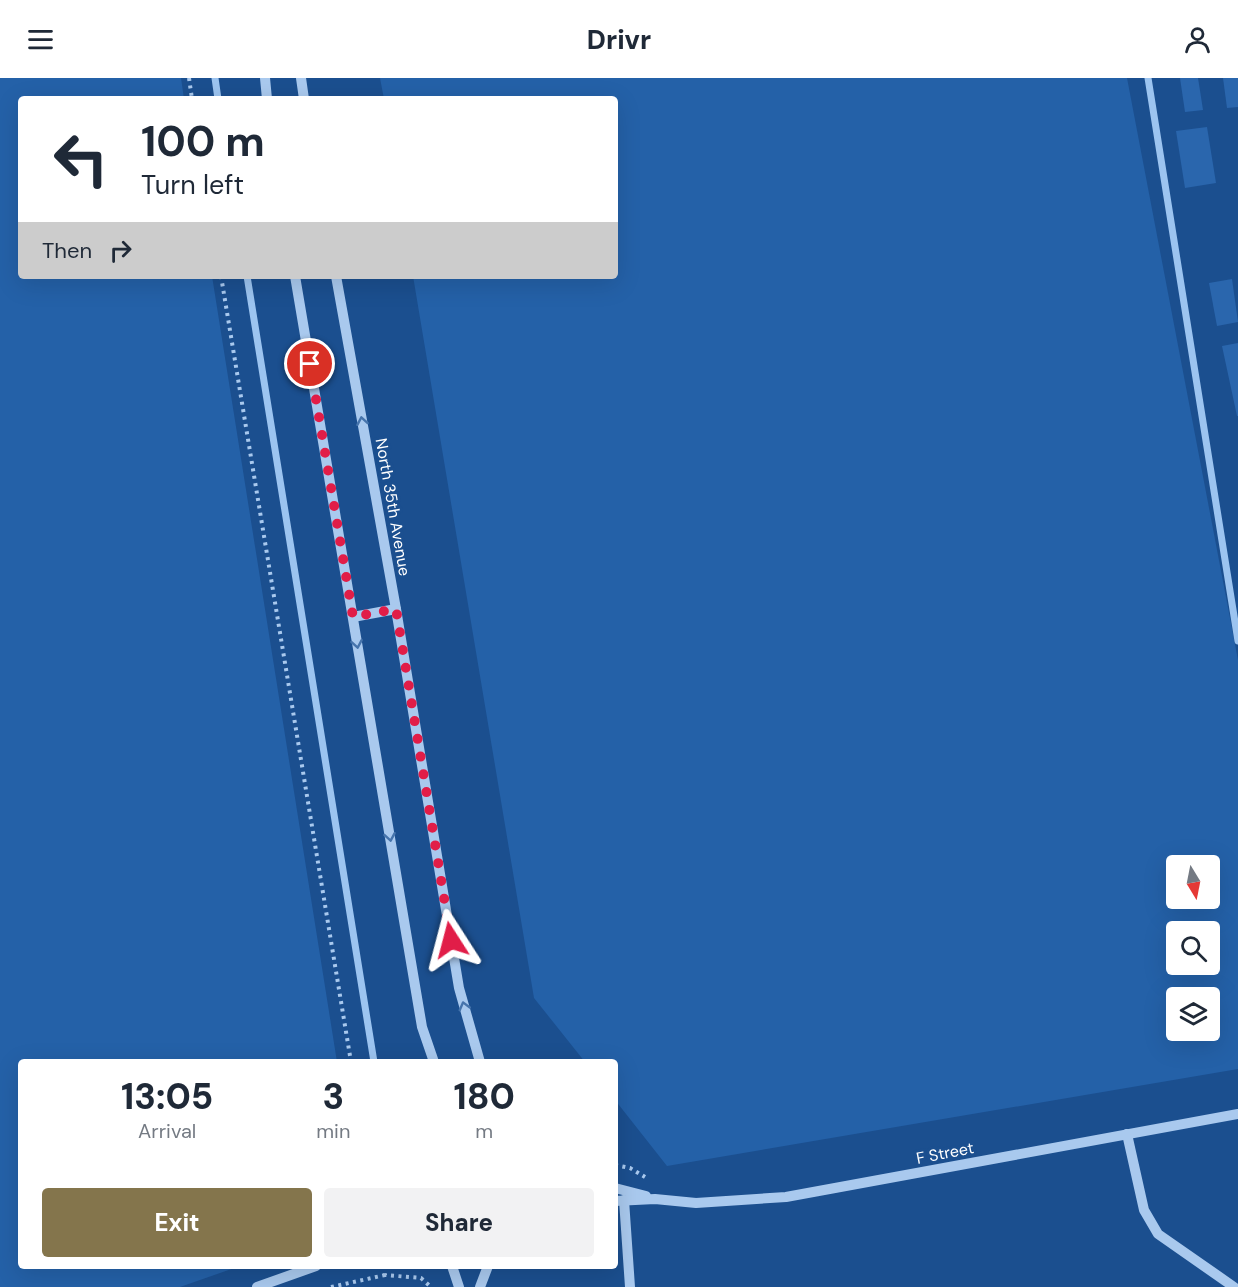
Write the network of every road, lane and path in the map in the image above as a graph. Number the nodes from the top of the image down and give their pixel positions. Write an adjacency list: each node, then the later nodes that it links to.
1 (189, 78): 4 (path)
2 (265, 78): 5 (street)
3 (301, 78): 6 (street)
4 (192, 96)
5 (267, 96)
6 (304, 96)
7 (221, 279): 12 (path)
8 (296, 279): 11 (street)
9 (337, 279): 10 (street, North 35th Avenue, one-way to 9)
10 (396, 609): 11 (street); 14 (street, North 35th Avenue, one-way to 10)
11 (353, 617): 13 (street, one-way to 13)
12 (351, 1059)
13 (433, 1059)
14 (479, 1059)
15 (1238, 1114): 16 (street, F Street)
16 (1127, 1134): 20 (street, F Street); 35 (street)
17 (618, 1166): 18 (path)
18 (650, 1180)
19 (618, 1189): 20 (street, F Street)
20 (655, 1199): 21 (street, F Street)
21 (619, 1201): 34 (street)
22 (301, 1269): 27 (street)
23 (309, 1269): 27 (street)
24 (385, 1269): 28 (path)
25 (453, 1269): 32 (street)
26 (487, 1269): 33 (street)
27 (295, 1275): 29 (street)
28 (385, 1275): 30 (path); 31 (path)
29 (257, 1287)
30 (331, 1287)
31 (430, 1287)
32 (459, 1287)
33 (480, 1287)
34 (630, 1287)
35 (1234, 1287)

